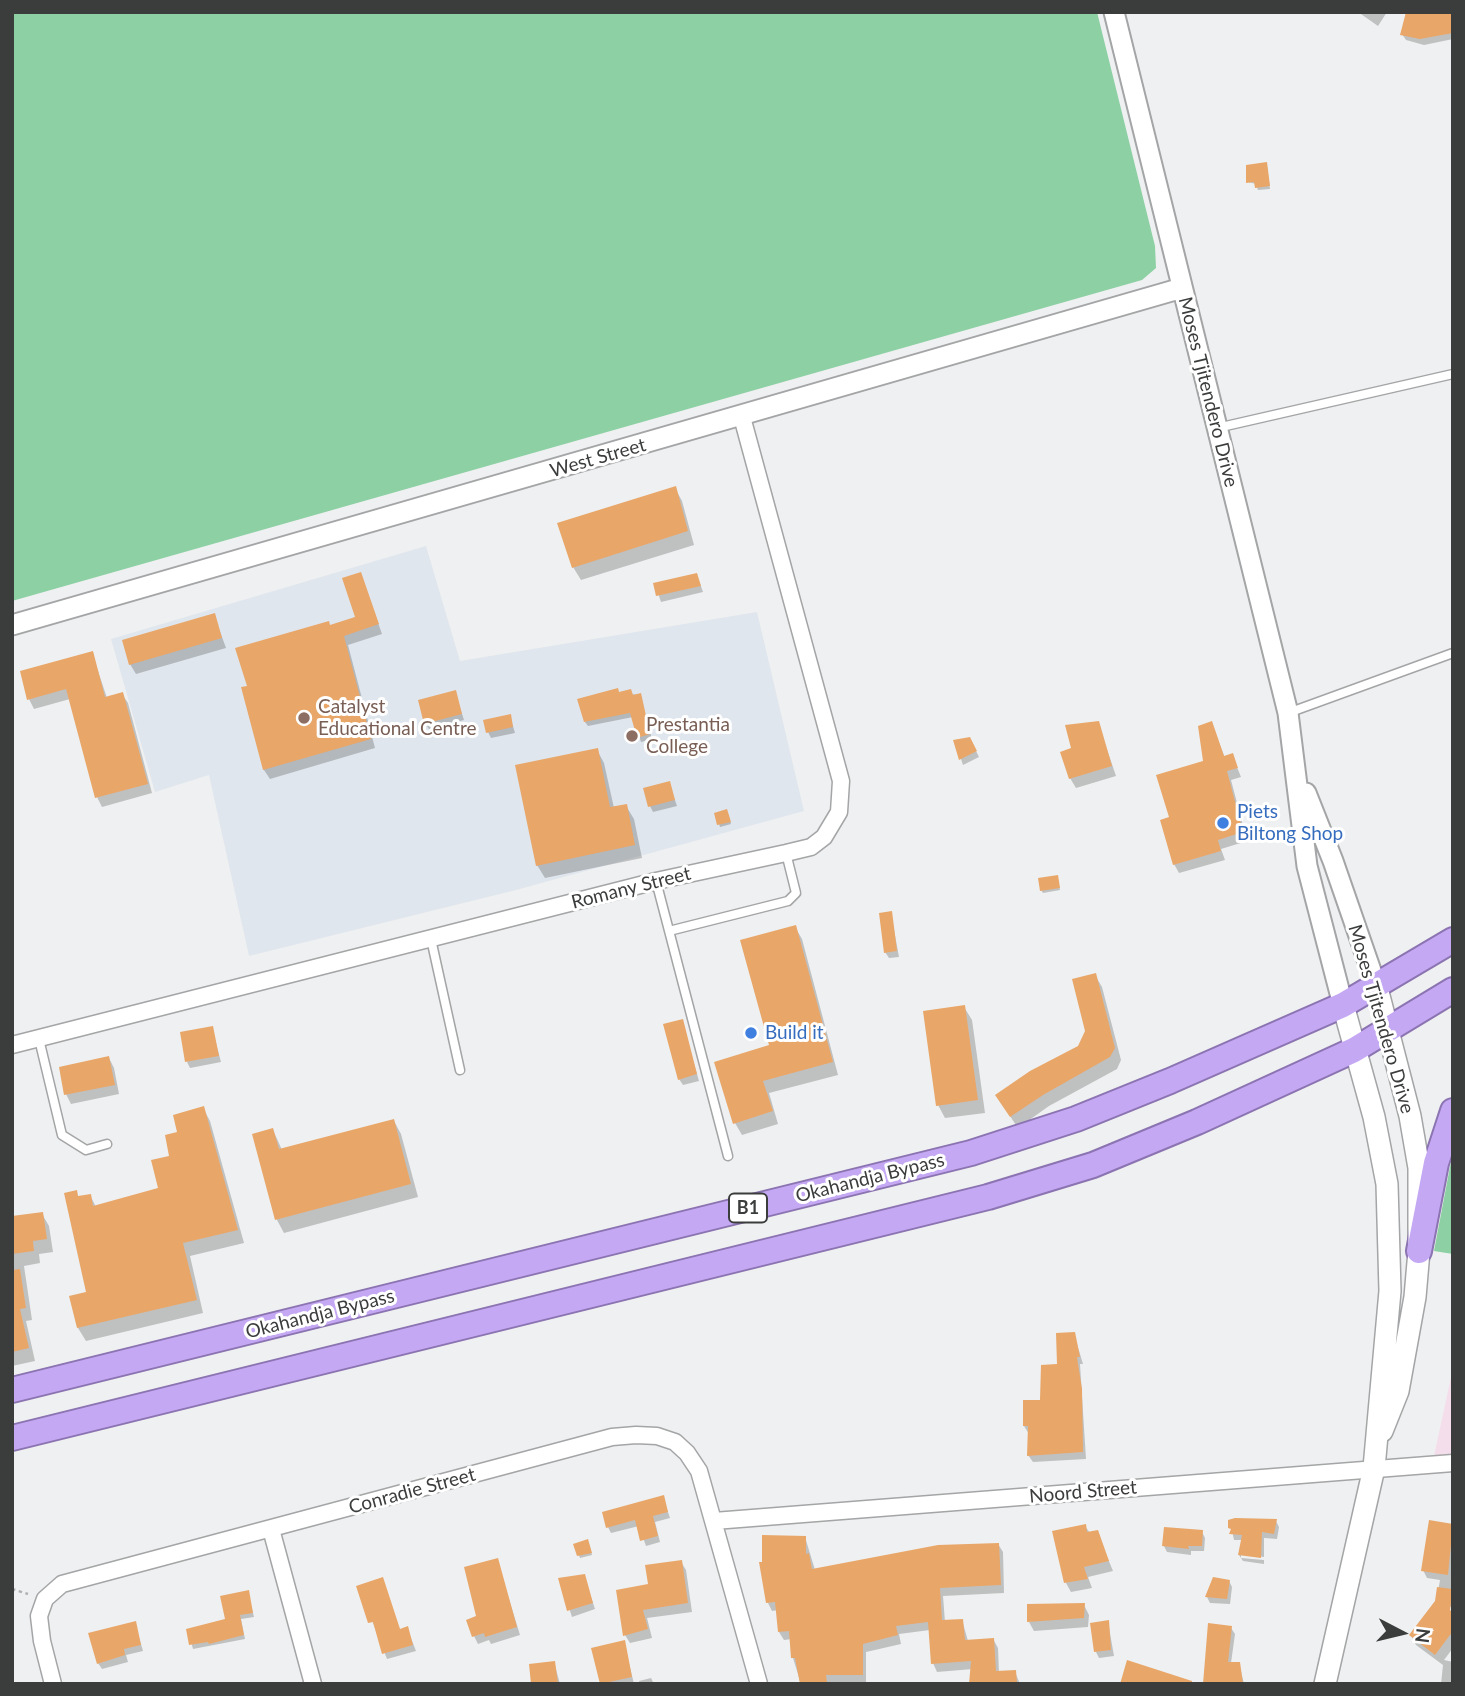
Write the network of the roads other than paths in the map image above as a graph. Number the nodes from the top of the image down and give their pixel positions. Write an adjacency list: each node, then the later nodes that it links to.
1 (1114, 12): 2 (street, Moses Tjitendero Drive)
2 (1182, 288): 4 (street, West Street); 5 (street, Moses Tjitendero Drive)
3 (1453, 374): 5 (lane)
4 (742, 417): 6 (street, West Street); 10 (street, Romany Street)
5 (1217, 428): 8 (street, Moses Tjitendero Drive)
6 (12, 625)
7 (1453, 653): 8 (lane)
8 (1288, 713): 9 (street, Moses Tjitendero Drive)
9 (1298, 772): 15 (street, Moses Tjitendero Drive); 17 (street, Moses Tjitendero Drive)
10 (786, 853): 11 (street, Romany Street); 12 (lane)
11 (656, 881): 12 (lane); 13 (street, Romany Street)
12 (670, 931): 25 (lane)
13 (431, 939): 19 (street, Romany Street); 22 (lane)
14 (1453, 940): 15 (highway, Okahandja Bypass / B1)
15 (1377, 988): 17 (highway, Okahandja Bypass / B1); 18 (main road, Moses Tjitendero Drive)
16 (1453, 990): 18 (highway)
17 (1343, 1005): 21 (main road, Moses Tjitendero Drive); 27 (highway, Okahandja Bypass / B1)
18 (1389, 1031): 21 (highway); 26 (main road, Moses Tjitendero Drive)
19 (39, 1038): 20 (street, Romany Street); 24 (lane)
20 (12, 1045)
21 (1354, 1050): 28 (main road, Moses Tjitendero Drive); 29 (highway)
22 (460, 1070)
23 (1453, 1111): 26 (highway)
24 (107, 1144)
25 (728, 1156)
26 (1419, 1251): 28 (main road, Moses Tjitendero Drive)
27 (12, 1390)
28 (1378, 1437): 31 (main road, Moses Tjitendero Drive)
29 (12, 1438)
30 (1453, 1463): 31 (street, Noord Street)
31 (1374, 1468): 32 (street, Noord Street); 37 (main road, Moses Tjitendero Drive)
32 (714, 1521): 33 (street, Conradie Street); 36 (street, Conradie Street)
33 (271, 1529): 34 (street, Conradie Street); 35 (street)
34 (53, 1684)
35 (313, 1684)
36 (759, 1684)
37 (1325, 1684)

